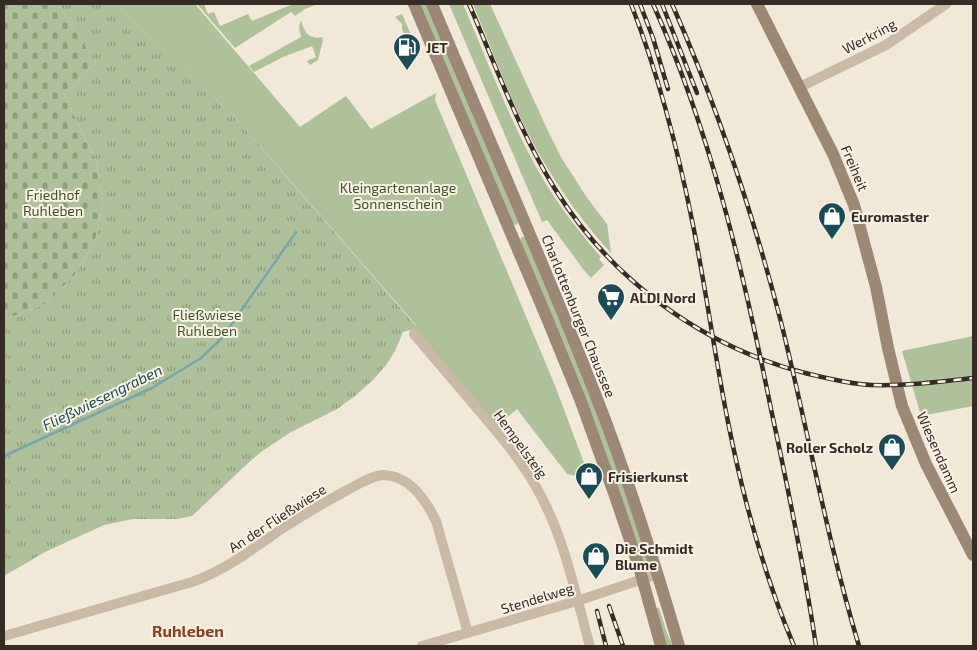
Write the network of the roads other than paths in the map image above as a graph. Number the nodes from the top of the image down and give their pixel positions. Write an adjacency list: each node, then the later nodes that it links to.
1 (414, 4): 10 (main road)
2 (432, 4): 9 (main road, Charlottenburger Chaussee)
3 (757, 4): 5 (main road, Freiheit)
4 (946, 4): 5 (street, Werkring)
5 (800, 87): 7 (main road, Freiheit)
6 (414, 334): 11 (street, Hempelsteig)
7 (890, 356): 8 (main road, Wiesendamm)
8 (973, 555)
9 (658, 574): 10 (street, Stendelweg); 17 (main road, Charlottenburger Chaussee)
10 (642, 580): 11 (street, Stendelweg); 16 (main road)
11 (577, 600): 12 (street, Stendelweg); 15 (street, Hempelsteig)
12 (468, 633): 13 (street, An der Fließwiese); 14 (street, Stendelweg)
13 (4, 636)
14 (422, 646)
15 (590, 646)
16 (660, 646)
17 (679, 646)

